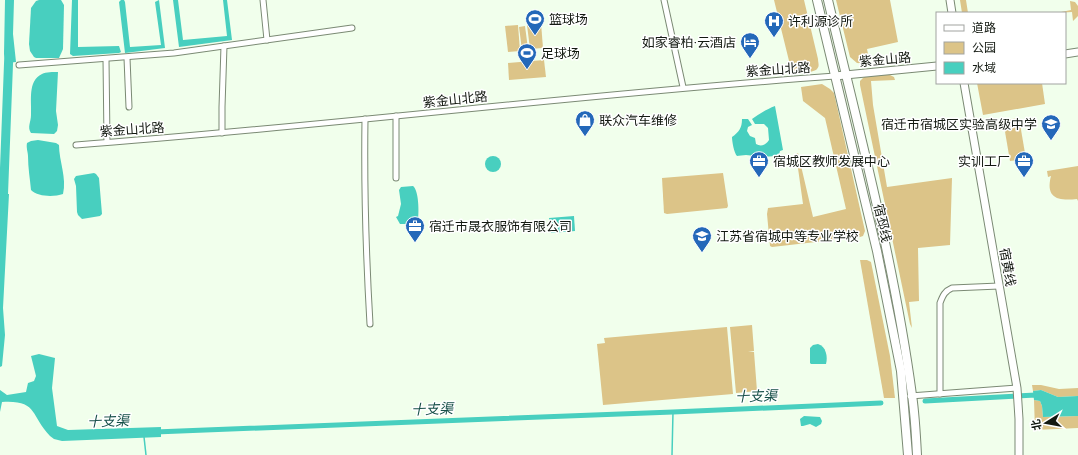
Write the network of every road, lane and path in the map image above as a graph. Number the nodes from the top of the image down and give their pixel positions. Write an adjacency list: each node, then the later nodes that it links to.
1 (263, 0): 8 (street)
2 (664, 0): 19 (street)
3 (817, 0): 17 (main road, 宿邳线)
4 (828, 0): 16 (main road, 宿邳线)
5 (950, 0): 6 (main road)
6 (952, 12)
7 (352, 28): 8 (street)
8 (267, 40): 9 (street)
9 (224, 46): 12 (street); 23 (street)
10 (1078, 52): 11 (main road)
11 (1066, 54)
12 (128, 58): 13 (street); 20 (street)
13 (106, 59): 14 (street); 24 (street)
14 (19, 65)
15 (936, 66): 16 (main road, 紫金山路)
16 (846, 75): 17 (main road, 紫金山路); 32 (main road, 宿邳线)
17 (835, 76): 19 (street, 紫金山北路); 31 (main road, 宿邳线)
18 (964, 84): 27 (main road, 宿黄线)
19 (683, 87): 21 (street, 紫金山北路)
20 (129, 107)
21 (396, 116): 22 (street, 紫金山北路); 26 (street)
22 (365, 119): 23 (street, 紫金山北路); 28 (street)
23 (222, 133): 24 (street, 紫金山北路)
24 (107, 142): 25 (street, 紫金山北路)
25 (76, 145)
26 (396, 178)
27 (999, 286): 29 (main road, 宿黄线); 30 (street)
28 (370, 324)
29 (1017, 390): 30 (street); 35 (main road, 宿黄线)
30 (940, 394): 32 (street)
31 (903, 396): 32 (street); 33 (main road, 宿邳线)
32 (912, 396): 34 (main road, 宿邳线)
33 (908, 455)
34 (918, 455)
35 (1019, 455)

